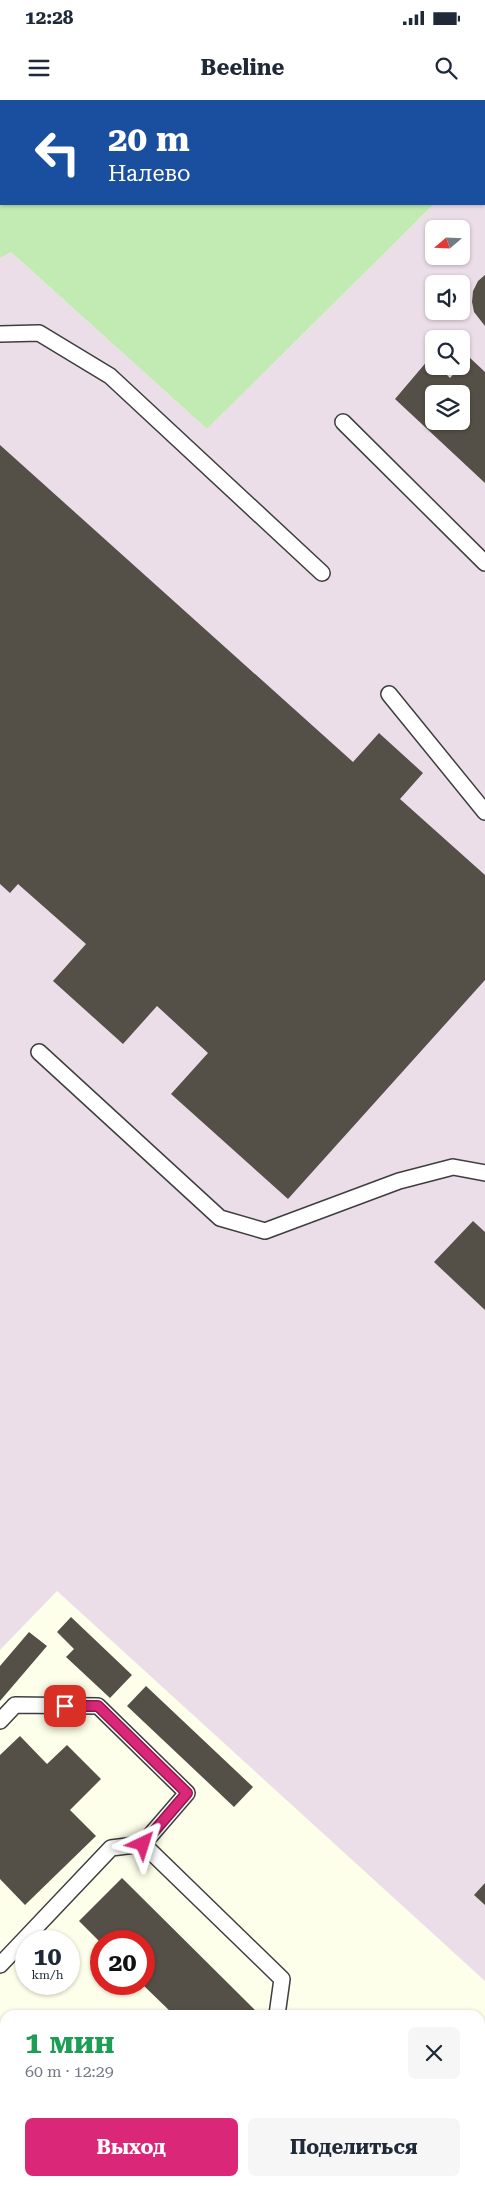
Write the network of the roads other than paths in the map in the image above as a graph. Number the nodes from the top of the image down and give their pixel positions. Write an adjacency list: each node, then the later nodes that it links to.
1 (0, 334): 4 (lane)
2 (343, 422): 3 (lane)
3 (485, 563)
4 (322, 573)
5 (388, 694): 6 (lane)
6 (485, 812)
7 (39, 1052): 8 (lane)
8 (485, 1173)
9 (0, 1721): 10 (lane)
10 (143, 1844): 11 (lane); 12 (lane)
11 (0, 1966)
12 (278, 2010)

